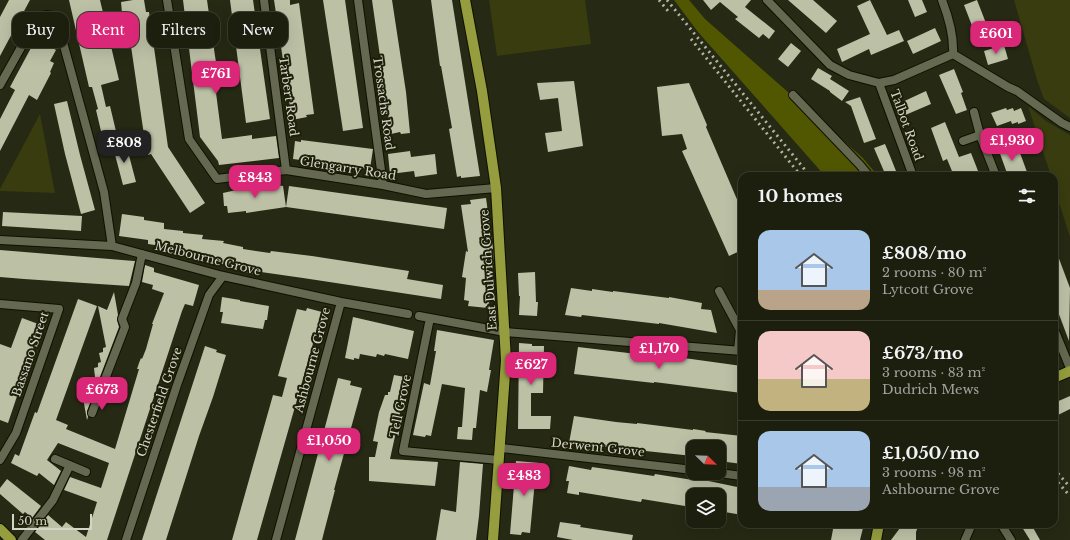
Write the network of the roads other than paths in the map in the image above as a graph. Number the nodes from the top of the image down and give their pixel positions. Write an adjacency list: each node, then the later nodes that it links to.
1 (167, 0): 15 (street, Glengarry Road)
2 (264, 0): 15 (street, Tarbert Road)
3 (358, 0): 19 (street, Trossachs Road)
4 (465, 0): 20 (main road, East Dulwich Grove)
5 (767, 0): 8 (street)
6 (942, 0): 7 (street)
7 (953, 54): 8 (street); 12 (street)
8 (879, 83): 17 (street, Talbot Road)
9 (0, 85): 22 (street)
10 (792, 95): 16 (street)
11 (974, 112): 13 (street)
12 (1070, 127)
13 (980, 135): 14 (street); 18 (street)
14 (963, 141)
15 (286, 170): 19 (street, Glengarry Road)
16 (865, 172)
17 (912, 172)
18 (994, 172)
19 (384, 185): 20 (street, Glengarry Road)
20 (496, 188): 32 (main road, East Dulwich Grove)
21 (0, 240): 22 (street, Melbourne Grove)
22 (112, 246): 23 (street, Melbourne Grove)
23 (142, 254): 24 (street, Melbourne Grove); 38 (street)
24 (223, 276): 26 (street, Melbourne Grove); 54 (street, Chesterfield Grove)
25 (719, 292): 31 (street)
26 (341, 302): 28 (street, Melbourne Grove); 55 (street, Ashbourne Grove)
27 (0, 304): 41 (street, Bassano Street)
28 (408, 314)
29 (419, 316): 30 (street)
30 (430, 318): 32 (street); 42 (street, Tell Grove)
31 (738, 326)
32 (505, 332): 34 (street); 39 (main road, East Dulwich Grove)
33 (1058, 339): 35 (street)
34 (738, 351)
35 (1070, 368)
36 (1070, 371): 37 (main road)
37 (1058, 376)
38 (92, 413)
39 (500, 448): 42 (main road, East Dulwich Grove); 44 (street, Derwent Grove)
40 (55, 459): 43 (street)
41 (0, 460)
42 (499, 460): 56 (main road, East Dulwich Grove)
43 (70, 465): 45 (street); 53 (street)
44 (686, 469)
45 (86, 472)
46 (726, 474): 47 (street)
47 (738, 475)
48 (878, 528): 57 (main road)
49 (970, 528): 58 (street)
50 (1004, 528): 59 (street)
51 (0, 529): 52 (main road)
52 (11, 540)
53 (22, 540)
54 (126, 540)
55 (276, 540)
56 (494, 540)
57 (876, 540)
58 (965, 540)
59 (1011, 540)

